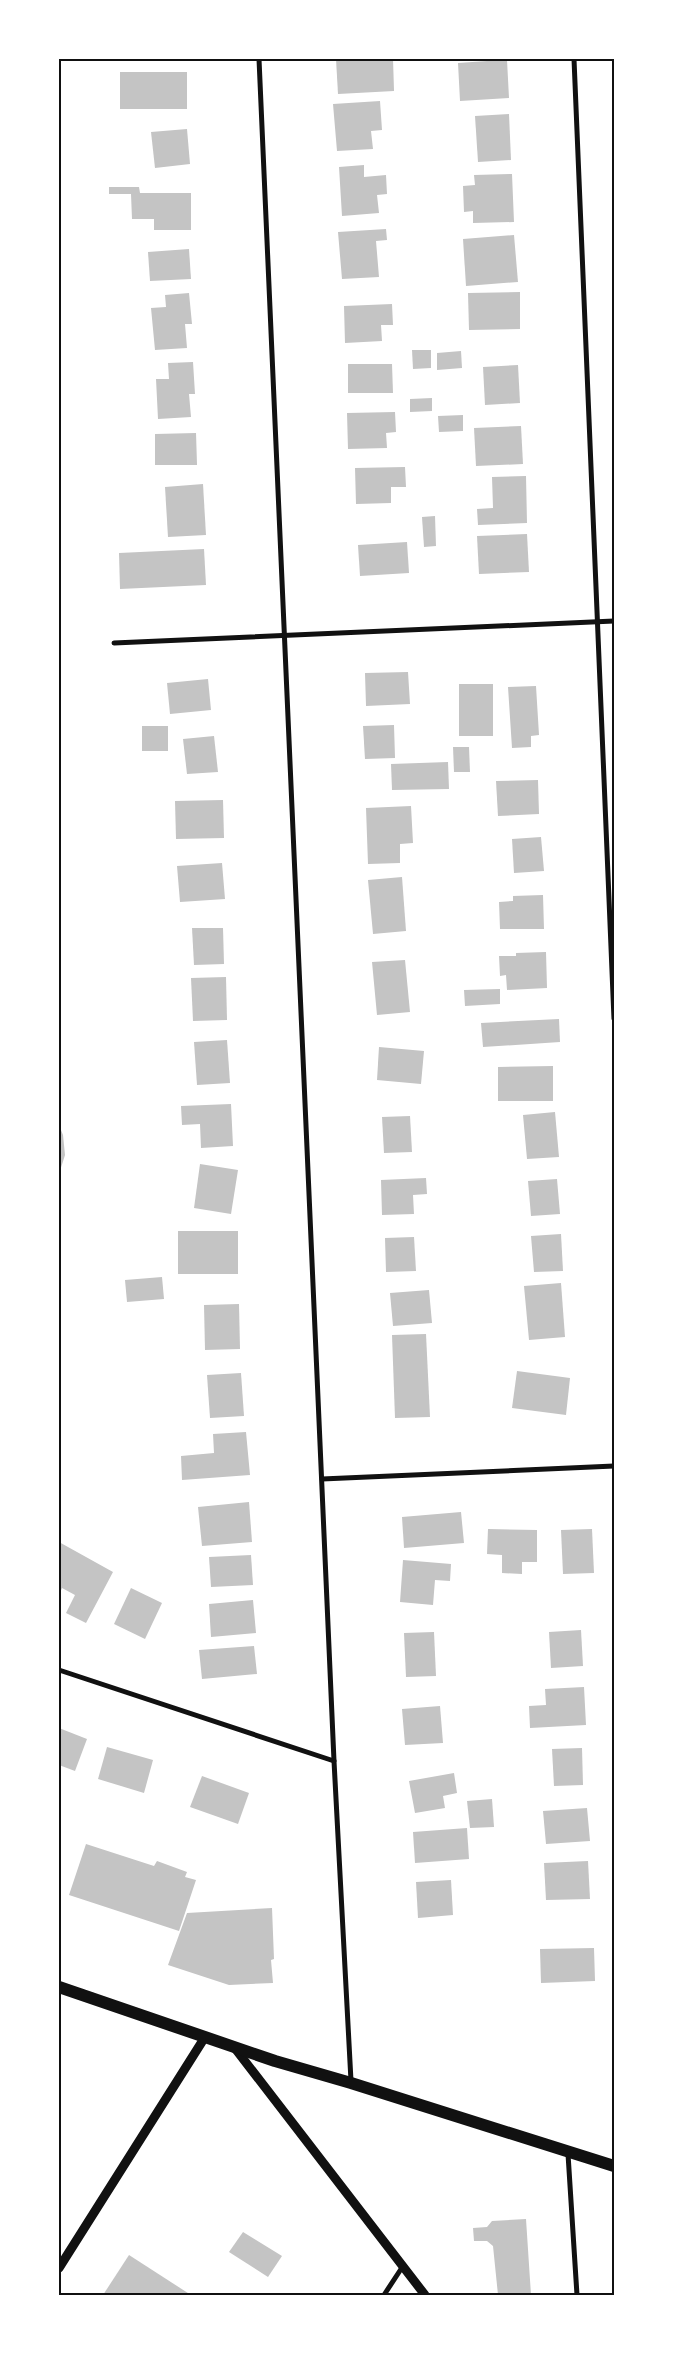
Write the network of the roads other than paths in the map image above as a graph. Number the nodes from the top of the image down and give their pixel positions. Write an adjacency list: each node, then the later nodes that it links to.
1 (259, 59): 5 (street)
2 (574, 59): 4 (street)
3 (614, 621): 4 (street)
4 (597, 622): 5 (street); 7 (street)
5 (285, 636): 6 (street); 9 (street)
6 (114, 643)
7 (614, 1019)
8 (614, 1466): 9 (street)
9 (322, 1479): 11 (street)
10 (59, 1670): 11 (street)
11 (334, 1761): 15 (street)
12 (59, 1987): 13 (main road)
13 (205, 2037): 14 (main road); 19 (street)
14 (234, 2047): 15 (main road); 18 (street)
15 (351, 2083): 16 (main road)
16 (568, 2151): 17 (main road); 22 (street)
17 (614, 2166)
18 (403, 2266): 20 (street); 21 (street)
19 (59, 2268)
20 (384, 2295)
21 (425, 2295)
22 (577, 2295)

